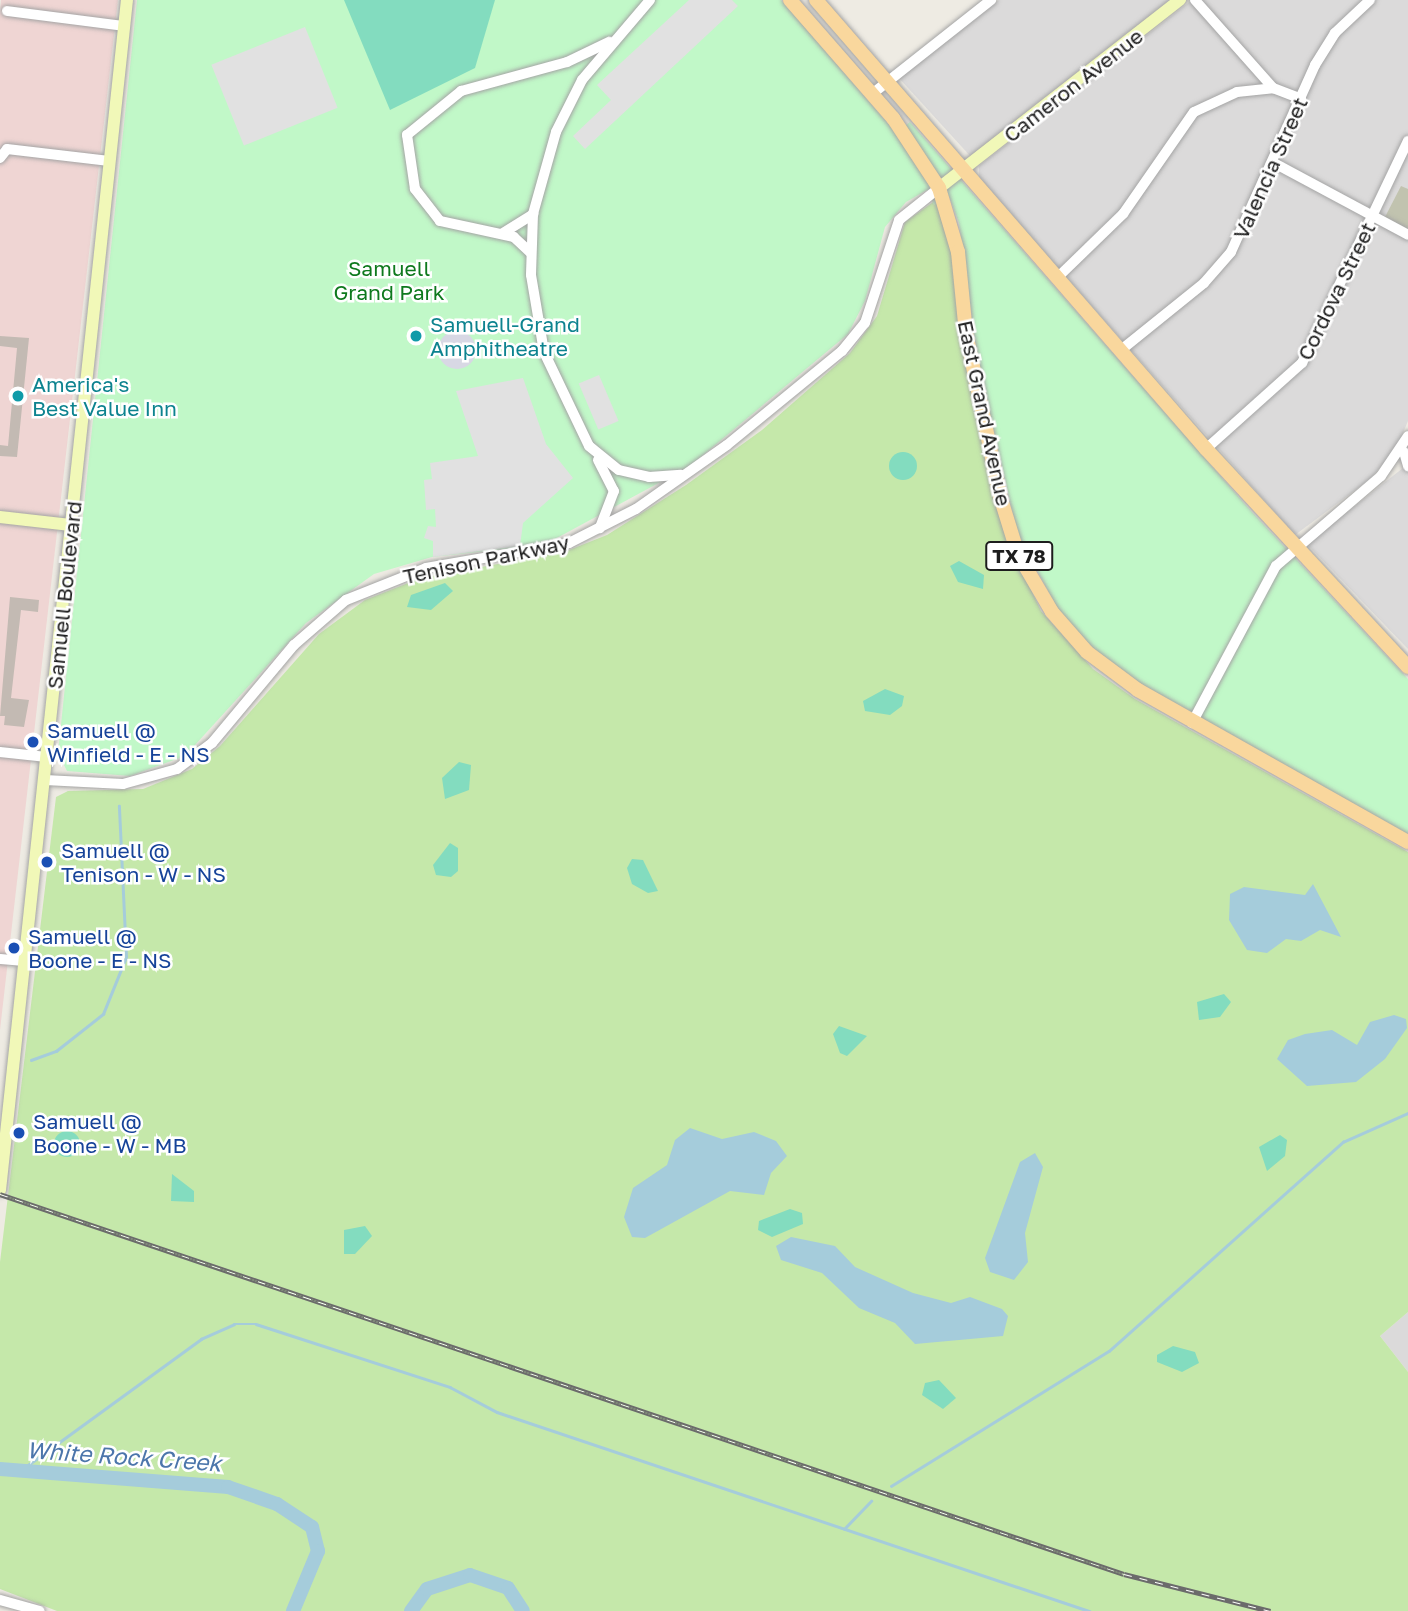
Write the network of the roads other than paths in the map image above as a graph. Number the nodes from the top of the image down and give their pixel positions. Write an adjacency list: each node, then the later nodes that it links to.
1 (127, 0): 10 (main road, Samuell Boulevard)
2 (650, 0): 11 (street)
3 (816, 0): 14 (main road)
4 (991, 0): 14 (street)
5 (1180, 0): 22 (main road, Cameron Avenue)
6 (1195, 0): 15 (street)
7 (1370, 0): 17 (street, Valencia Street)
8 (793, 1): 16 (main road, East Grand Avenue / TX 78)
9 (7, 11): 10 (street)
10 (124, 26): 20 (main road, Samuell Boulevard)
11 (610, 42): 12 (street); 13 (street)
12 (567, 62): 13 (street); 26 (street)
13 (582, 80): 24 (street)
14 (888, 81): 16 (street); 22 (main road)
15 (1273, 88): 17 (street); 29 (street)
16 (872, 94): 23 (main road, East Grand Avenue / TX 78)
17 (1301, 99): 21 (street, Valencia Street)
18 (1408, 141): 25 (street, Cordova Street)
19 (0, 157): 20 (street)
20 (109, 161): 38 (main road, Samuell Boulevard)
21 (1274, 163): 25 (street); 30 (street, Valencia Street)
22 (965, 169): 23 (main road, Tenison Parkway); 29 (main road)
23 (939, 188): 36 (street, Tenison Parkway); 42 (main road, East Grand Avenue / TX 78)
24 (533, 214): 26 (street); 28 (street)
25 (1373, 214): 27 (street); 33 (street, Cordova Street)
26 (502, 233): 28 (street)
27 (1408, 235)
28 (531, 253): 32 (street)
29 (1058, 276): 30 (main road)
30 (1121, 350): 33 (main road)
31 (1408, 436): 34 (street)
32 (589, 446): 36 (street); 39 (street)
33 (1206, 449): 40 (main road)
34 (1404, 452): 35 (street); 40 (street)
35 (1408, 466)
36 (688, 474): 39 (street, Tenison Parkway)
37 (0, 517): 38 (main road)
38 (71, 525): 44 (main road, Samuell Boulevard)
39 (598, 531): 45 (street, Tenison Parkway)
40 (1296, 545): 41 (main road); 42 (street)
41 (1408, 667)
42 (1192, 723): 46 (main road, East Grand Avenue / TX 78)
43 (0, 752): 44 (street)
44 (47, 757): 45 (main road, Samuell Boulevard)
45 (45, 780): 48 (main road, Samuell Boulevard)
46 (1408, 842)
47 (0, 959): 48 (street)
48 (25, 961): 49 (main road, Samuell Boulevard)
49 (0, 1190)
50 (0, 1600): 51 (street)
51 (40, 1611)

